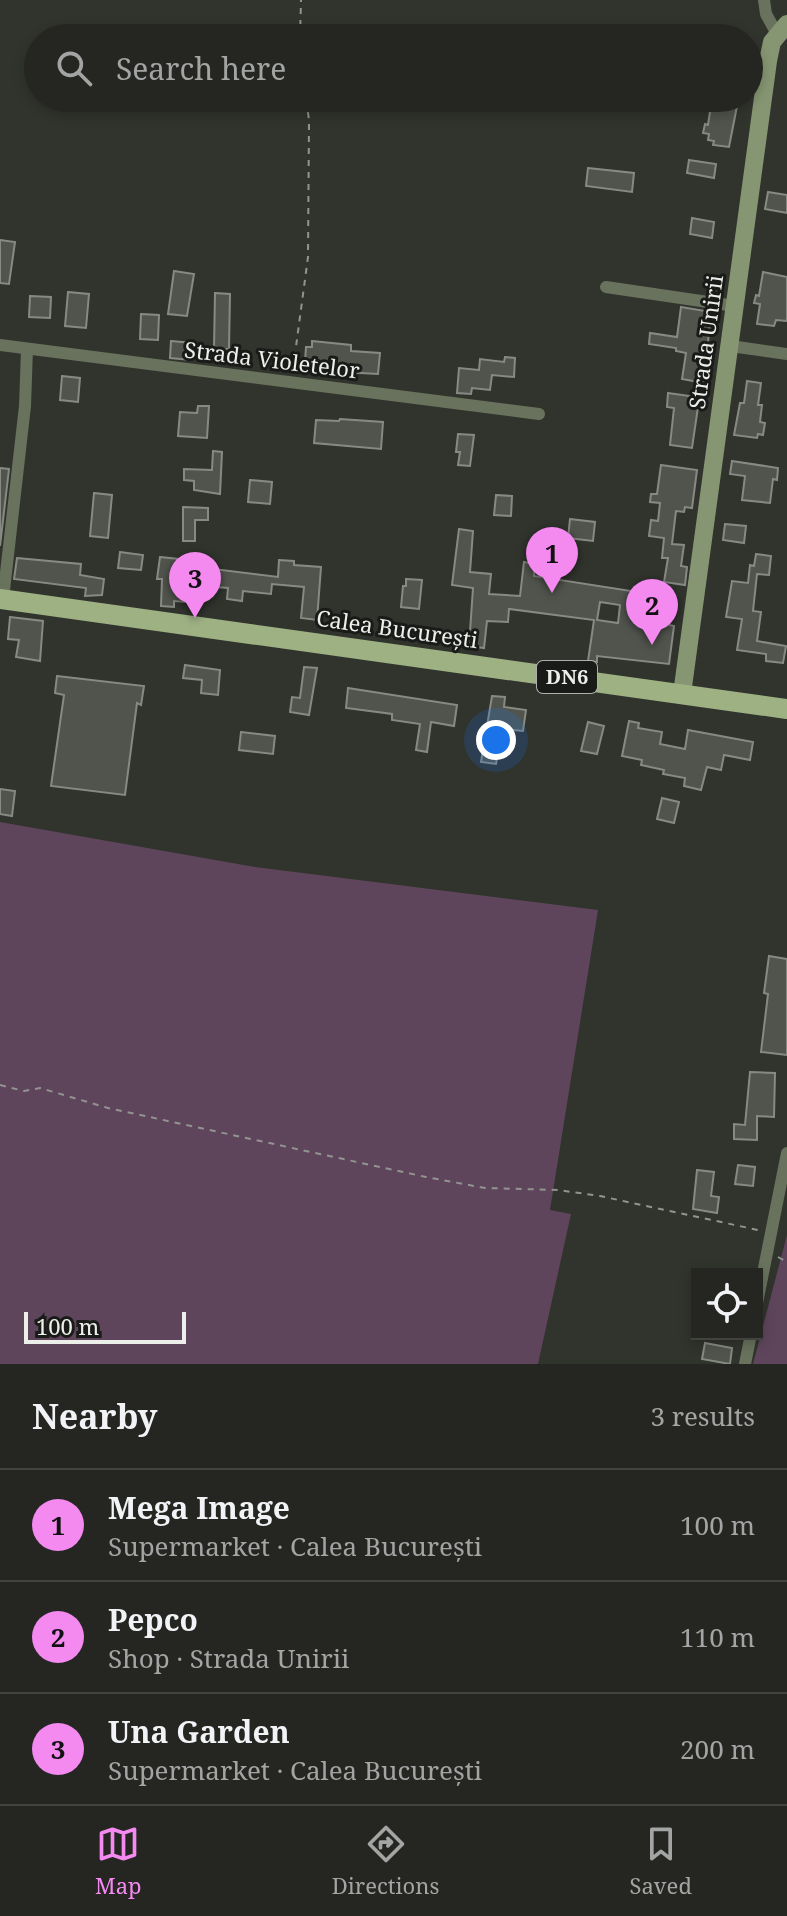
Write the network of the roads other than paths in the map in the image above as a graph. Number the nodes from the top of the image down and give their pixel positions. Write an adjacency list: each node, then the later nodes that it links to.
1 (764, 0): 2 (street, Strada Unirii)
2 (782, 29): 3 (main road, Strada Unirii)
3 (763, 98)
4 (761, 112): 6 (main road, Strada Unirii)
5 (606, 287): 6 (street)
6 (735, 306): 8 (main road, Strada Unirii)
7 (0, 345): 9 (street, Strada Violetelor)
8 (730, 346): 10 (street); 13 (main road, Strada Unirii)
9 (27, 349): 11 (street, Strada Violetelor); 12 (street)
10 (787, 354)
11 (539, 414)
12 (2, 599): 13 (main road, Calea București / DN6)
13 (682, 694): 14 (main road, Calea București / DN6)
14 (787, 709)
15 (787, 1153): 16 (street)
16 (763, 1273)
17 (750, 1340): 18 (street)
18 (745, 1364)

